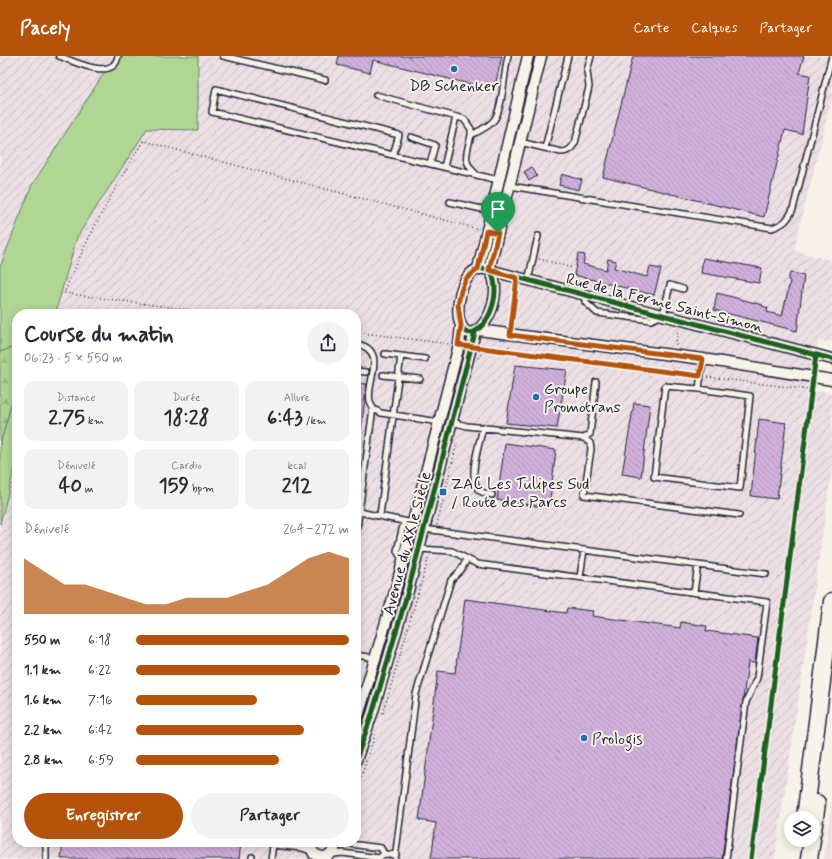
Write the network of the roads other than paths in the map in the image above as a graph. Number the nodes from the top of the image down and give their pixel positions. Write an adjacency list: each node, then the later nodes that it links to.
1 (59, 56): 2 (lane)
2 (118, 56)
3 (223, 56): 10 (lane)
4 (508, 56): 13 (lane)
5 (528, 56): 21 (street)
6 (541, 56): 15 (street)
7 (568, 56): 16 (lane)
8 (591, 56): 16 (lane)
9 (832, 56): 22 (lane)
10 (325, 80)
11 (376, 95): 12 (lane)
12 (456, 117): 13 (lane); 19 (lane)
13 (472, 135): 20 (lane)
14 (410, 137): 18 (lane)
15 (520, 142): 16 (lane); 22 (street)
16 (545, 148)
17 (393, 155): 17 (lane); 18 (lane)
18 (430, 164): 19 (lane)
19 (444, 167): 20 (lane)
20 (478, 176): 21 (lane)
21 (498, 180): 24 (street)
22 (510, 186): 27 (street)
23 (450, 202): 24 (lane)
24 (491, 211): 26 (street)
25 (538, 236): 28 (lane)
26 (478, 269): 27 (street, Rue de la Ferme Saint-Simon); 32 (street, Avenue du XXIe Siècle)
27 (490, 270): 28 (street, Rue de la Ferme Saint-Simon); 33 (street)
28 (528, 281): 30 (street, Rue de la Ferme Saint-Simon)
29 (683, 289): 31 (lane)
30 (585, 295): 31 (street, Rue de la Ferme Saint-Simon); 31 (lane)
31 (663, 315): 39 (street, Rue de la Ferme Saint-Simon)
32 (461, 326): 33 (street); 51 (street, Avenue du XXIe Siècle)
33 (476, 331): 38 (street); 50 (street, Avenue du XXIe Siècle)
34 (361, 345): 48 (lane)
35 (386, 354): 36 (lane)
36 (401, 356): 37 (lane); 43 (lane)
37 (425, 359)
38 (703, 359): 45 (street); 47 (lane)
39 (832, 359)
40 (361, 372): 41 (lane)
41 (366, 372)
42 (383, 375): 43 (lane)
43 (398, 377): 44 (lane); 49 (lane)
44 (420, 379)
45 (832, 380)
46 (596, 382): 53 (lane)
47 (698, 389): 47 (lane)
48 (373, 408): 49 (lane); 55 (lane)
49 (393, 414): 51 (lane); 57 (lane)
50 (451, 421): 52 (lane); 60 (street, Avenue du XXIe Siècle)
51 (439, 422): 59 (street, Avenue du XXIe Siècle)
52 (483, 427): 53 (lane); 54 (lane)
53 (584, 438): 58 (lane)
54 (492, 495)
55 (361, 497)
56 (361, 512): 57 (lane)
57 (380, 515): 59 (lane)
58 (739, 515)
59 (409, 522): 70 (street, Avenue du XXIe Siècle)
60 (424, 529): 61 (street, Avenue du XXIe Siècle); 62 (lane)
61 (419, 549): 63 (lane); 73 (street, Avenue du XXIe Siècle)
62 (584, 550): 64 (lane); 66 (lane)
63 (468, 559): 66 (lane); 85 (lane)
64 (698, 565): 65 (lane); 67 (lane)
65 (766, 574)
66 (580, 577): 67 (lane)
67 (694, 592): 88 (lane)
68 (832, 601): 74 (main road)
69 (361, 656): 70 (lane)
70 (376, 658): 72 (street, Avenue du XXIe Siècle)
71 (832, 685): 75 (main road)
72 (361, 707)
73 (361, 746)
74 (806, 811)
75 (816, 811)
76 (361, 845): 84 (lane)
77 (46, 847): 86 (lane)
78 (273, 847): 87 (lane)
79 (295, 847): 83 (lane)
80 (335, 847): 83 (street)
81 (801, 847): 89 (main road)
82 (811, 847): 90 (main road)
83 (318, 854): 84 (lane)
84 (384, 854): 85 (lane)
85 (395, 857)
86 (46, 859)
87 (271, 859)
88 (726, 859)
89 (799, 859)
90 (809, 859)

